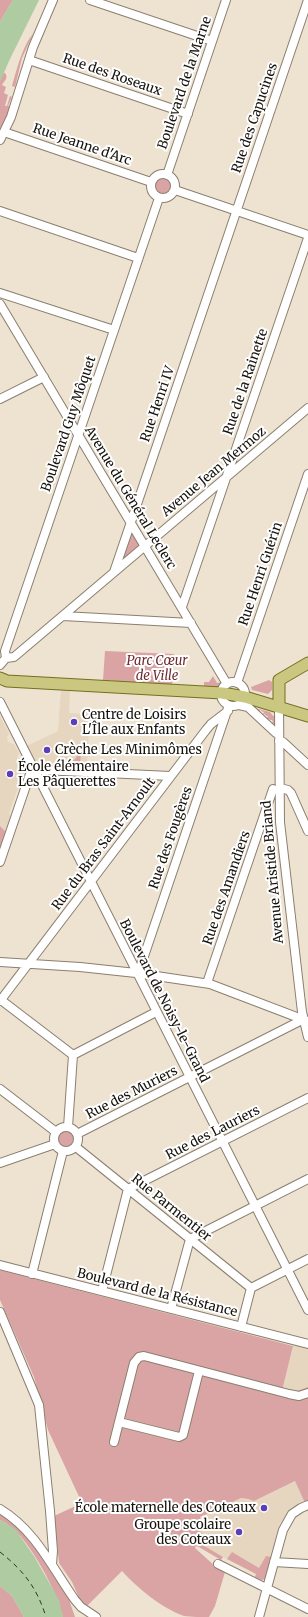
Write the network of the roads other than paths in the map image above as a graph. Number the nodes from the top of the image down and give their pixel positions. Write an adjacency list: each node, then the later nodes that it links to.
1 (53, 0): 6 (street)
2 (90, 0): 5 (street)
3 (226, 0): 5 (street, Boulevard de la Marne)
4 (308, 0): 15 (street, Rue des Capucines)
5 (212, 41): 7 (street, Boulevard de la Marne)
6 (29, 60): 7 (street, Rue des Roseaux); 8 (street)
7 (188, 114): 10 (street, Boulevard de la Marne)
8 (4, 132): 9 (street); 11 (street, Rue Jeanne d'Arc)
9 (0, 140)
10 (167, 174): 11 (street); 12 (street)
11 (151, 182): 13 (street)
12 (175, 190): 13 (street); 15 (street)
13 (159, 198): 18 (street, Boulevard Guy Môquet)
14 (0, 211): 18 (street)
15 (236, 211): 16 (street); 17 (street, Rue des Capucines)
16 (308, 236): 27 (street, Rue de la Rainette)
17 (225, 244): 28 (street, Rue Henri IV)
18 (138, 258): 21 (street, Boulevard Guy Môquet)
19 (0, 293): 21 (street)
20 (0, 304): 22 (street, Avenue du Général Leclerc)
21 (114, 330): 25 (street, Boulevard Guy Môquet)
22 (44, 377): 23 (street); 25 (street, Avenue du Général Leclerc)
23 (0, 399)
24 (308, 408): 27 (street, Avenue Jean Mermoz)
25 (79, 435): 28 (street, Avenue du Général Leclerc); 34 (street, Boulevard Guy Môquet)
26 (308, 474): 38 (street, Rue Henri Guérin)
27 (226, 477): 29 (street, Avenue Jean Mermoz); 31 (street, Rue de la Rainette)
28 (130, 521): 29 (street, Avenue du Général Leclerc); 30 (street, Rue Henri IV)
29 (145, 546): 30 (street, Avenue Jean Mermoz); 31 (street, Avenue du Général Leclerc)
30 (114, 572): 32 (street, Avenue Jean Mermoz)
31 (182, 607): 33 (street, Avenue du Général Leclerc)
32 (63, 616): 33 (street); 34 (street, Avenue Jean Mermoz)
33 (191, 623): 39 (street, Avenue du Général Leclerc)
34 (6, 658): 36 (street)
35 (308, 663): 42 (main road, Avenue Aristide Briand)
36 (0, 665)
37 (2, 681): 39 (main road)
38 (238, 683): 39 (street); 40 (street)
39 (224, 689): 40 (main road); 43 (street, Avenue du Général Leclerc)
40 (242, 701): 42 (main road); 43 (street); 45 (street)
41 (0, 702): 47 (street, Boulevard de Noisy-le-Grand)
42 (279, 707): 44 (main road); 45 (street, Avenue Aristide Briand)
43 (228, 708): 48 (street, Rue du Bras Saint-Arnoult); 57 (street, Rue des Fougères)
44 (308, 716)
45 (279, 737): 46 (street); 49 (street, Avenue Aristide Briand)
46 (308, 765)
47 (34, 771): 48 (street); 53 (street); 54 (street, Boulevard de Noisy-le-Grand)
48 (170, 776): 54 (street, Rue du Bras Saint-Arnoult)
49 (276, 788): 50 (street, Rue des Amandiers); 51 (street, Avenue Aristide Briand); 52 (street)
50 (269, 801): 51 (street); 58 (street, Rue des Amandiers)
51 (280, 801): 61 (street, Avenue Aristide Briand)
52 (308, 831)
53 (0, 862)
54 (90, 882): 56 (street, Rue du Bras Saint-Arnoult); 57 (street, Boulevard de Noisy-le-Grand)
55 (0, 962): 56 (street)
56 (28, 964): 57 (street); 59 (street, Rue du Bras Saint-Arnoult)
57 (136, 973): 58 (street); 60 (street, Boulevard de Noisy-le-Grand)
58 (207, 983): 61 (street)
59 (0, 1000): 63 (street)
60 (156, 1012): 63 (street); 64 (street, Boulevard de Noisy-le-Grand)
61 (306, 1020): 62 (street, Avenue Aristide Briand); 64 (street, Rue des Muriers)
62 (308, 1037)
63 (74, 1055): 67 (street)
64 (190, 1077): 69 (street, Rue des Muriers); 70 (street, Boulevard de Noisy-le-Grand)
65 (0, 1089): 68 (street)
66 (308, 1098): 70 (street, Rue des Lauriers)
67 (68, 1127): 68 (street); 69 (street)
68 (56, 1132): 71 (street)
69 (77, 1134): 72 (street)
70 (222, 1142): 76 (street, Rue des Lauriers); 77 (street, Boulevard de Noisy-le-Grand)
71 (55, 1144): 73 (street); 74 (street)
72 (76, 1147): 73 (street); 76 (street, Rue Parmentier)
73 (63, 1151): 82 (street)
74 (0, 1163)
75 (308, 1179): 77 (street)
76 (128, 1189): 78 (street, Rue Parmentier); 84 (street)
77 (255, 1206): 78 (street); 81 (street, Boulevard de Noisy-le-Grand)
78 (190, 1239): 83 (street, Rue Parmentier); 85 (street)
79 (308, 1259): 81 (street)
80 (0, 1266): 82 (street, Boulevard de la Résistance)
81 (287, 1270): 83 (street); 86 (street, Boulevard de Noisy-le-Grand)
82 (32, 1274): 84 (street, Boulevard de la Résistance)
83 (252, 1288): 88 (street)
84 (102, 1291): 85 (street, Boulevard de la Résistance)
85 (171, 1309): 88 (street, Boulevard de la Résistance)
86 (308, 1310)
87 (0, 1312): 97 (street)
88 (242, 1327): 89 (street, Boulevard de la Résistance)
89 (308, 1344)
90 (200, 1371): 91 (street); 92 (street); 92 (street)
91 (308, 1393)
92 (119, 1422): 93 (street)
93 (114, 1442)
94 (308, 1505): 96 (street)
95 (0, 1508): 97 (street)
96 (274, 1562): 99 (street); 100 (street)
97 (52, 1564): 102 (street)
98 (218, 1564): 100 (street)
99 (308, 1564)
100 (267, 1589): 101 (street); 103 (street)
101 (308, 1609)
102 (96, 1617)
103 (259, 1617)

